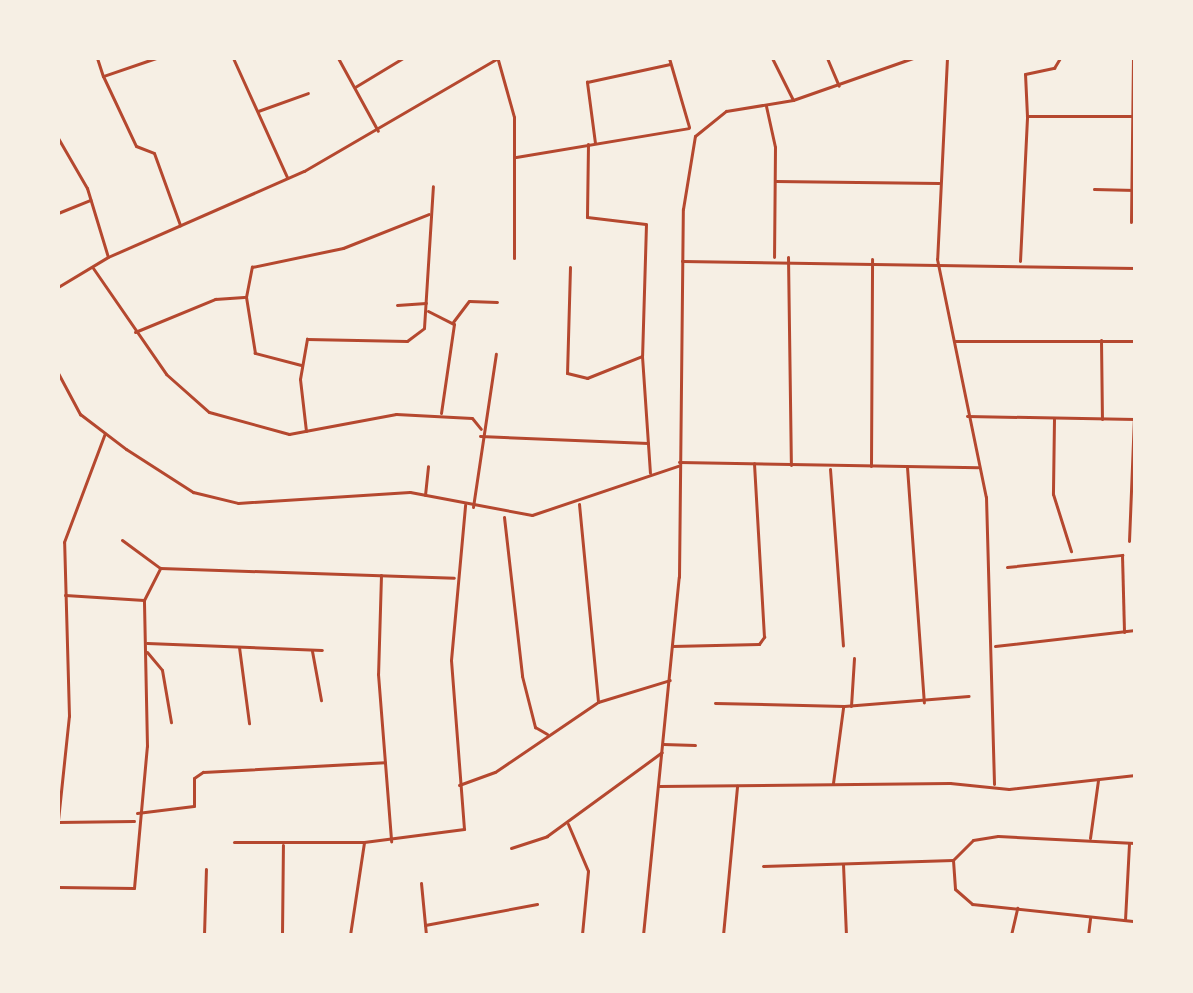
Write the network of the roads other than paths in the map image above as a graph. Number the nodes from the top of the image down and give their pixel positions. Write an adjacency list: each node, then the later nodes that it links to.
1 (97, 58): 15 (street)
2 (156, 58): 15 (street)
3 (233, 58): 21 (street)
4 (338, 58): 17 (street)
5 (403, 58): 17 (street)
6 (498, 58): 25 (street); 30 (street)
7 (669, 58): 14 (street)
8 (772, 58): 19 (street)
9 (827, 58): 16 (street)
10 (913, 58): 16 (street)
11 (947, 58): 33 (street)
12 (1060, 58): 22 (street)
13 (1133, 58): 23 (street)
14 (670, 64): 24 (street); 28 (street)
15 (103, 76): 41 (street)
16 (839, 86): 19 (street)
17 (354, 88): 25 (street)
18 (308, 93): 21 (street)
19 (793, 100): 20 (street)
20 (766, 105): 26 (street); 32 (street)
21 (258, 111): 31 (street)
22 (1027, 116): 23 (street); 49 (street)
23 (1135, 116): 36 (street)
24 (689, 128): 26 (street); 28 (street)
25 (378, 131): 31 (street)
26 (696, 132): 48 (street)
27 (58, 138): 37 (street)
28 (595, 143): 29 (street)
29 (588, 144): 30 (street); 65 (street)
30 (515, 157): 45 (street)
31 (287, 177): 41 (street)
32 (775, 181): 33 (street); 43 (street)
33 (941, 183): 47 (street)
34 (433, 186): 39 (street)
35 (1094, 189): 36 (street)
36 (1135, 190): 40 (street)
37 (90, 200): 38 (street); 42 (street)
38 (58, 213)
39 (429, 214): 54 (street); 56 (street)
40 (1131, 222)
41 (180, 225): 42 (street)
42 (108, 257): 51 (street)
43 (774, 257): 44 (street); 48 (street)
44 (788, 257): 46 (street); 81 (street)
45 (514, 258)
46 (872, 259): 47 (street); 82 (street)
47 (937, 259): 49 (street); 62 (street)
48 (682, 261): 79 (street)
49 (1020, 261): 52 (street)
50 (570, 267): 65 (street)
51 (93, 268): 53 (street); 60 (street)
52 (1135, 268)
53 (58, 287)
54 (246, 297): 60 (street); 66 (street)
55 (497, 302): 59 (street)
56 (426, 303): 57 (street); 58 (street)
57 (397, 305)
58 (427, 311): 59 (street); 66 (street)
59 (453, 322): 68 (street)
60 (135, 332): 74 (street)
61 (1101, 340): 62 (street); 63 (street); 71 (street)
62 (955, 341): 69 (street)
63 (1135, 341)
64 (496, 354): 73 (street)
65 (642, 356): 77 (street)
66 (301, 365): 74 (street)
67 (58, 373): 75 (street)
68 (441, 413): 73 (street); 74 (street)
69 (967, 416): 70 (street); 84 (street)
70 (1054, 419): 71 (street); 95 (street)
71 (1102, 419): 72 (street)
72 (1134, 419): 88 (street)
73 (481, 429): 76 (street)
74 (306, 431)
75 (105, 433): 87 (street); 100 (street)
76 (480, 436): 77 (street); 91 (street)
77 (649, 443): 86 (street)
78 (754, 463): 79 (street); 81 (street); 105 (street)
79 (679, 464): 86 (street); 105 (street)
80 (428, 466): 87 (street)
81 (791, 466): 85 (street)
82 (871, 466): 83 (street); 85 (street)
83 (907, 467): 84 (street); 118 (street)
84 (978, 467): 107 (street)
85 (830, 469): 106 (street)
86 (650, 474): 89 (street)
87 (425, 495): 90 (street)
88 (1133, 495): 94 (street)
89 (579, 504): 92 (street); 116 (street)
90 (465, 505): 91 (street); 99 (street)
91 (473, 507): 92 (street)
92 (504, 515): 123 (street)
93 (122, 540): 97 (street)
94 (1129, 541)
95 (1071, 551)
96 (1007, 567): 103 (street)
97 (160, 568): 98 (street); 101 (street)
98 (381, 575): 99 (street); 127 (street)
99 (454, 578): 132 (street)
100 (65, 595): 101 (street); 136 (street)
101 (144, 600): 104 (street)
102 (1135, 630): 103 (street)
103 (1124, 632): 107 (street)
104 (147, 643): 108 (street); 111 (street)
105 (672, 646): 113 (street)
106 (843, 646)
107 (995, 646): 131 (street)
108 (239, 647): 110 (street); 122 (street)
109 (322, 650): 110 (street)
110 (312, 651): 115 (street)
111 (147, 652): 121 (street); 135 (street)
112 (854, 658): 120 (street)
113 (670, 680): 116 (street); 124 (street)
114 (969, 696): 118 (street)
115 (321, 700)
116 (598, 702): 123 (street)
117 (715, 703): 119 (street)
118 (924, 703): 120 (street)
119 (844, 706): 120 (street); 130 (street)
120 (851, 706)
121 (171, 722)
122 (249, 723)
123 (551, 734): 132 (street)
124 (663, 744): 125 (street); 126 (street)
125 (695, 745)
126 (663, 750): 133 (street); 138 (street)
127 (385, 762): 135 (street); 140 (street)
128 (1135, 775): 129 (street)
129 (1098, 780): 131 (street); 139 (street)
130 (833, 783): 131 (street); 134 (street)
131 (994, 784)
132 (459, 785): 140 (street)
133 (659, 786): 134 (street); 164 (street)
134 (737, 786): 165 (street)
135 (135, 814): 137 (street)
136 (58, 821): 137 (street)
137 (134, 821): 152 (street)
138 (567, 823): 146 (street); 163 (street)
139 (1090, 838): 144 (street); 147 (street)
140 (391, 841): 142 (street)
141 (234, 842): 145 (street)
142 (364, 842): 145 (street); 161 (street)
143 (1135, 843): 144 (street)
144 (1129, 844): 156 (street)
145 (283, 845): 160 (street)
146 (511, 848)
147 (953, 860): 148 (street); 154 (street)
148 (843, 864): 149 (street); 166 (street)
149 (763, 866)
150 (206, 869): 159 (street)
151 (421, 883): 158 (street)
152 (58, 887)
153 (537, 904): 158 (street)
154 (1017, 908): 155 (street); 167 (street)
155 (1090, 918): 156 (street); 168 (street)
156 (1125, 920): 157 (street)
157 (1135, 921)
158 (425, 925): 162 (street)
159 (204, 935)
160 (282, 935)
161 (350, 935)
162 (426, 935)
163 (582, 935)
164 (643, 935)
165 (723, 935)
166 (846, 935)
167 (1011, 935)
168 (1088, 935)

